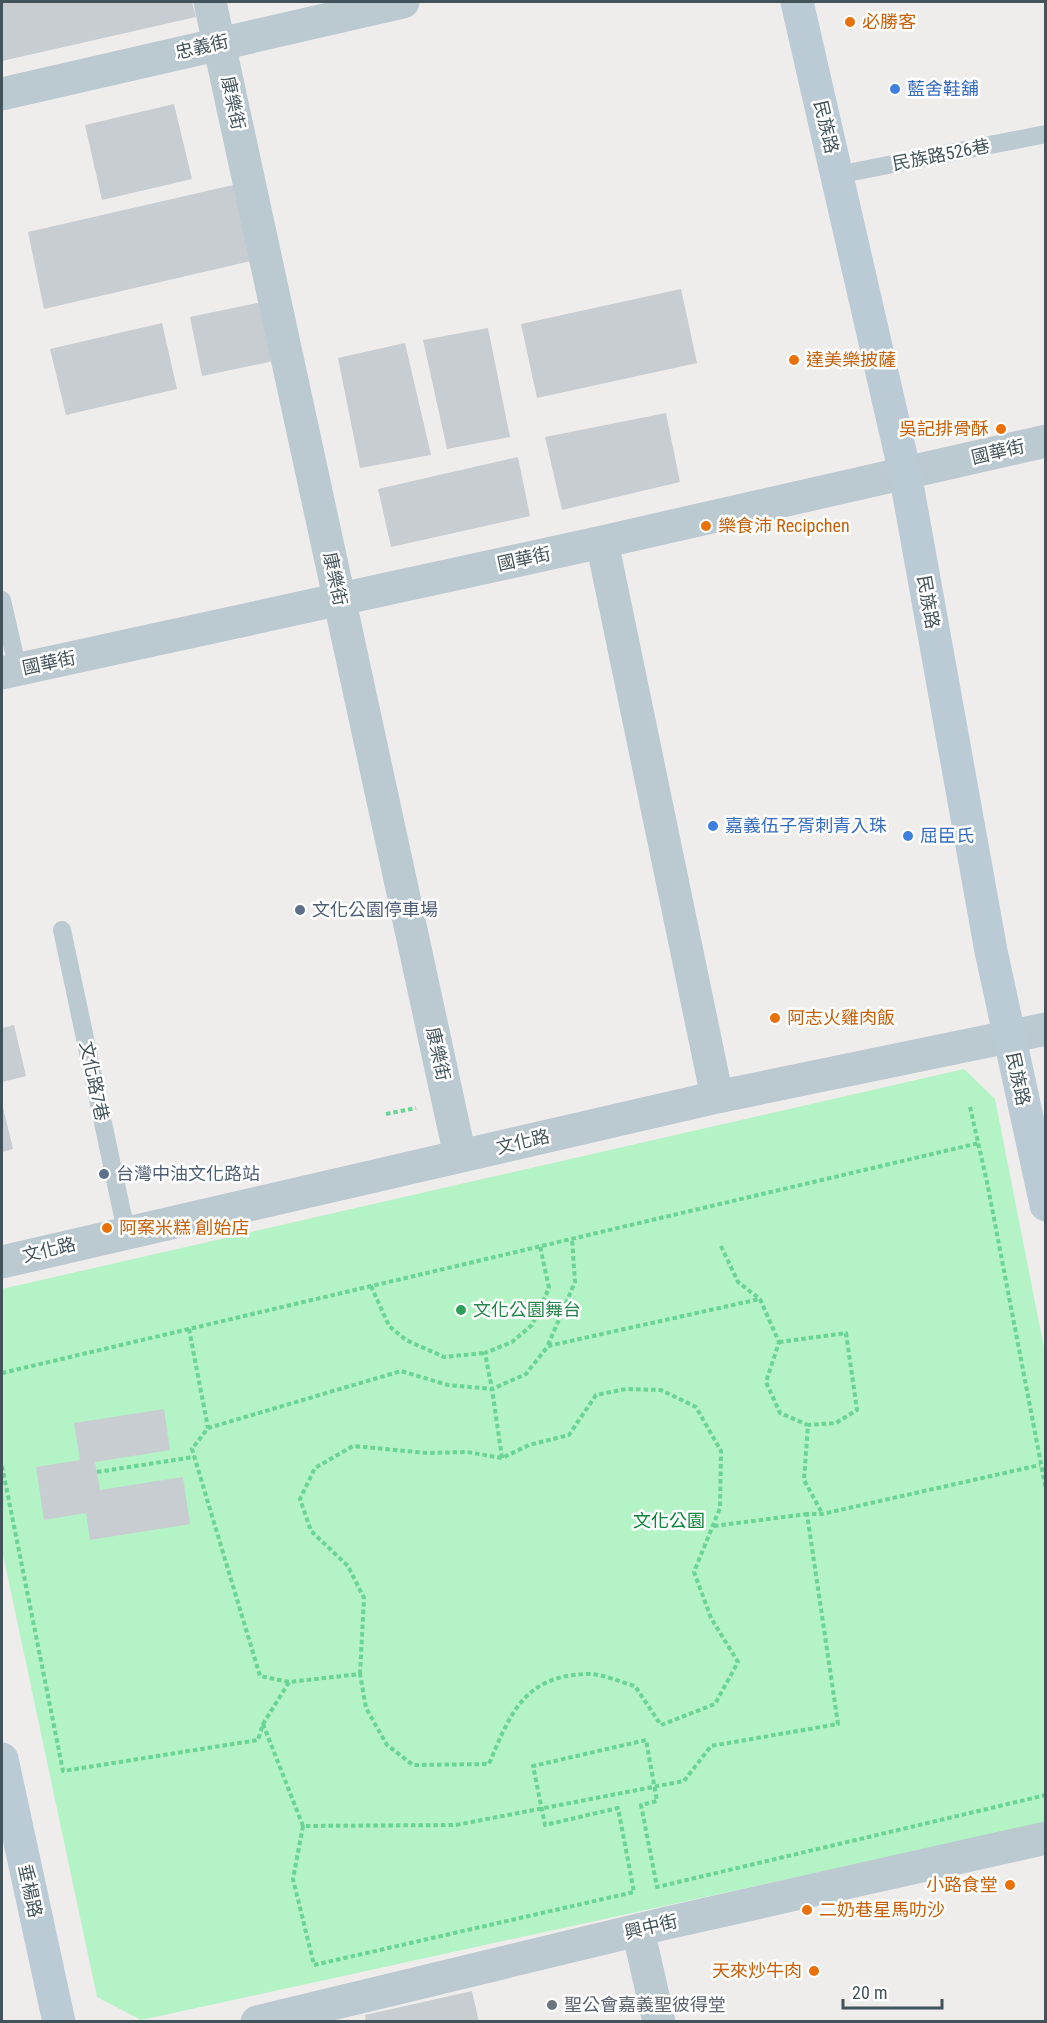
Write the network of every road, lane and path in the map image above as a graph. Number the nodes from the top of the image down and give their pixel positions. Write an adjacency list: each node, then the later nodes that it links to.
1 (210, 2): 4 (street, 康樂街)
2 (403, 2): 4 (street, 忠義街)
3 (797, 2): 7 (main road, 民族路)
4 (220, 43): 5 (street, 忠義街); 12 (street, 康樂街)
5 (2, 94)
6 (1046, 134): 7 (lane, 民族路526巷)
7 (837, 176): 9 (main road, 民族路)
8 (1046, 441): 9 (street, 國華街)
9 (905, 473): 10 (street, 國華街); 16 (main road, 民族路)
10 (602, 542): 12 (street, 國華街); 17 (street)
11 (2, 600): 13 (lane)
12 (340, 600): 13 (street, 國華街); 20 (street, 康樂街)
13 (10, 672)
14 (63, 930): 22 (lane, 文化路7巷)
15 (1046, 1029): 16 (street, 文化路)
16 (1010, 1039): 17 (street, 文化路); 21 (main road, 民族路)
17 (717, 1097): 20 (street, 文化路)
18 (969, 1107): 19 (path)
19 (979, 1143): 23 (path); 39 (path)
20 (460, 1156): 22 (street, 文化路)
21 (1046, 1205)
22 (126, 1231): 26 (street, 文化路)
23 (572, 1239): 24 (path); 31 (path)
24 (540, 1246): 27 (path); 32 (path)
25 (721, 1246): 28 (path)
26 (2, 1262)
27 (372, 1286): 29 (path); 32 (path)
28 (760, 1299): 30 (path); 31 (path)
29 (189, 1329): 33 (path); 36 (path)
30 (779, 1342): 35 (path); 35 (path)
31 (548, 1346): 34 (path)
32 (485, 1353): 34 (path)
33 (2, 1373)
34 (492, 1389): 36 (path); 38 (path)
35 (807, 1425): 44 (path)
36 (208, 1428): 37 (path)
37 (194, 1457): 41 (path); 47 (path)
38 (502, 1458): 45 (path); 46 (path)
39 (1040, 1465): 42 (path); 44 (path)
40 (2, 1466): 48 (path)
41 (97, 1472)
42 (1046, 1490)
43 (807, 1514): 44 (path); 45 (path); 50 (path)
44 (822, 1514)
45 (714, 1526): 46 (path)
46 (360, 1674): 47 (path)
47 (289, 1682): 48 (path)
48 (263, 1724): 53 (path)
49 (2, 1760): 57 (main road, 垂楊路)
50 (654, 1787): 51 (path); 52 (path); 52 (path)
51 (1046, 1795)
52 (542, 1809): 53 (path); 53 (path)
53 (303, 1826)
54 (1046, 1838): 55 (street, 興中街)
55 (638, 1930): 56 (street, 興中街); 59 (street)
56 (338, 2012): 58 (street, 興中街)
57 (59, 2022)
58 (257, 2022)
59 (659, 2022)

